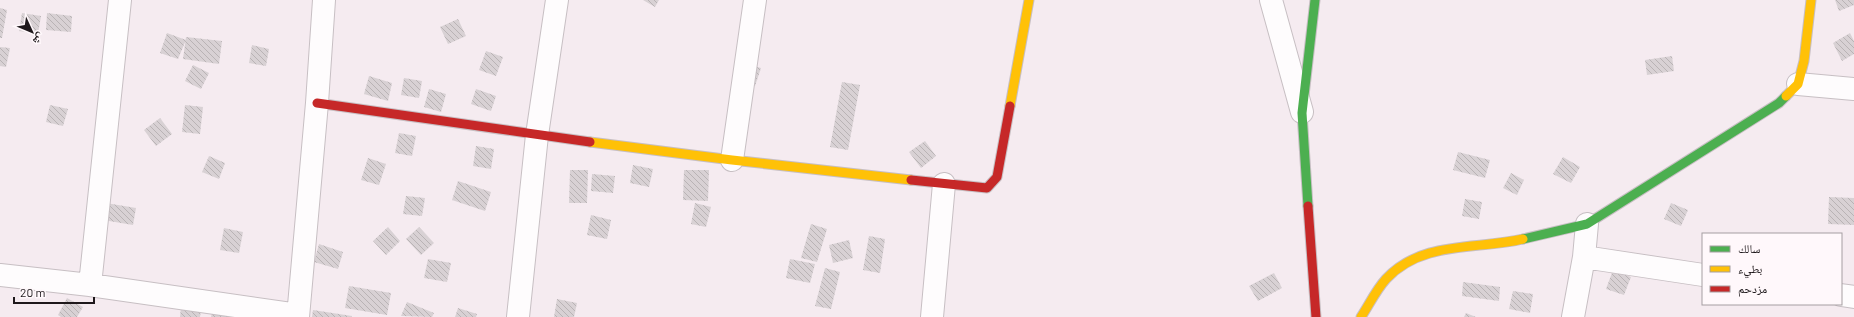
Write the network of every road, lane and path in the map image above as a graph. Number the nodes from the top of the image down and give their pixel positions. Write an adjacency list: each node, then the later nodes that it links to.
1 (120, 0): 21 (street)
2 (324, 0): 12 (street)
3 (557, 0): 14 (street)
4 (755, 0): 15 (street)
5 (1026, 0): 6 (street)
6 (1029, 0): 16 (street)
7 (1271, 0): 13 (street)
8 (1315, 0): 13 (street)
9 (1811, 0): 10 (street)
10 (1798, 84): 11 (street); 17 (street)
11 (1854, 89)
12 (318, 103): 14 (street); 24 (street)
13 (1302, 113): 27 (street)
14 (537, 135): 15 (street); 25 (street)
15 (732, 160): 16 (street)
16 (944, 184): 26 (street)
17 (1587, 224): 18 (street); 28 (street)
18 (1584, 257): 20 (street); 29 (street)
19 (0, 274): 21 (street)
20 (1702, 275)
21 (90, 285): 24 (street)
22 (1842, 295): 23 (street)
23 (1854, 297)
24 (298, 316)
25 (518, 317)
26 (932, 317)
27 (1316, 317)
28 (1361, 317)
29 (1573, 317)

